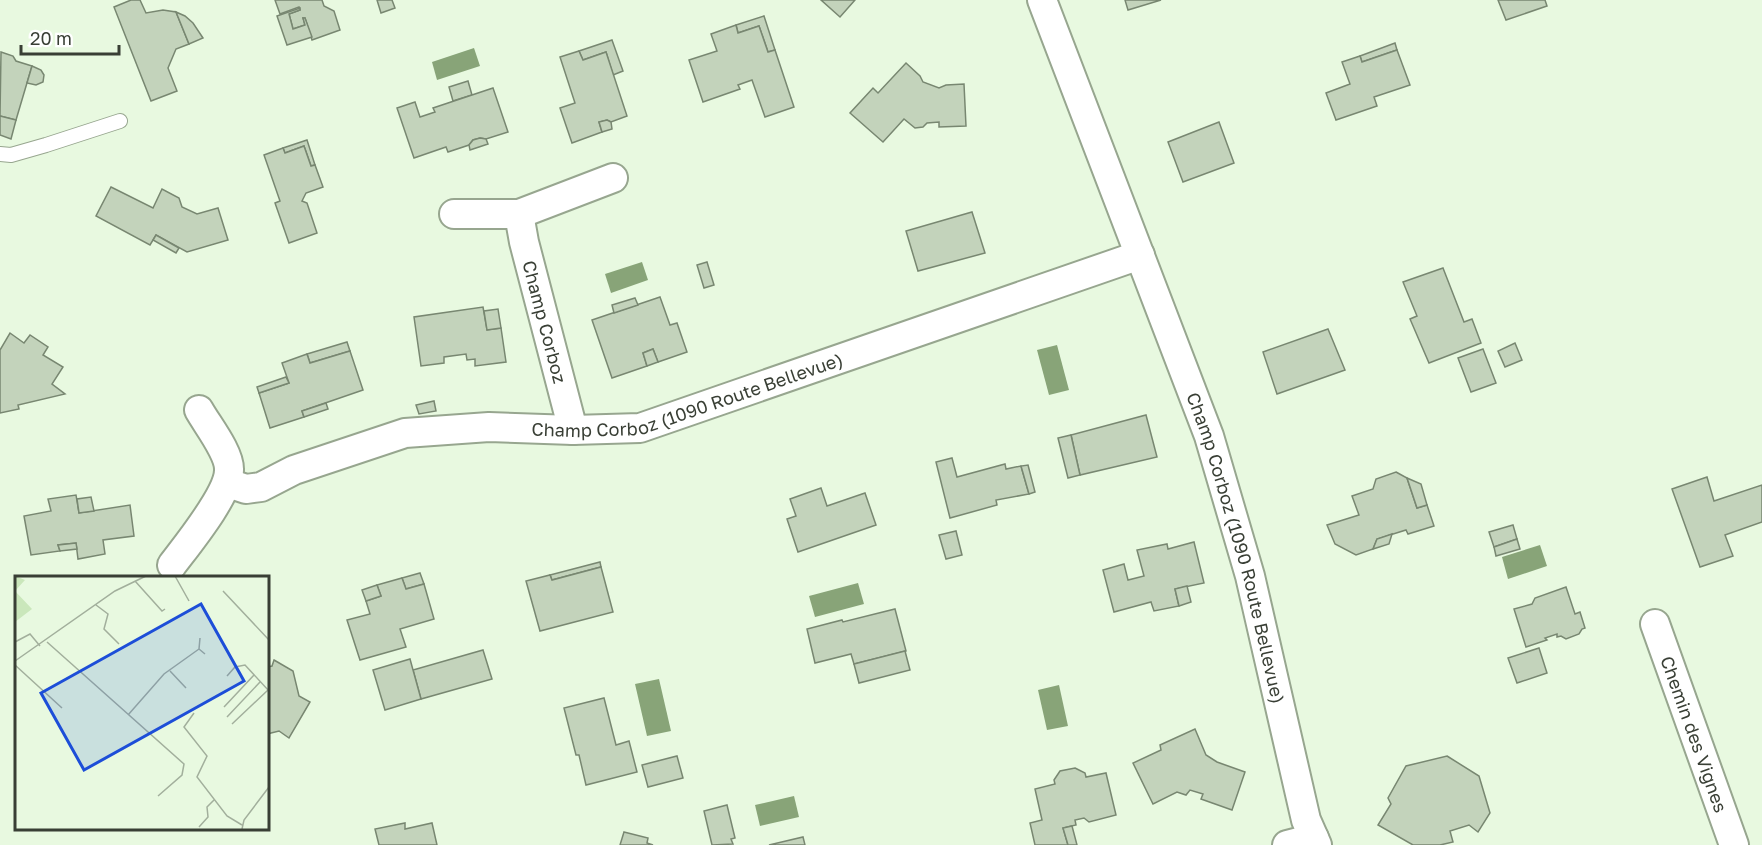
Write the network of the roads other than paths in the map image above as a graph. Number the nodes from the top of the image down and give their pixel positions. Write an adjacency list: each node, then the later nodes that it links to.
1 (1042, 0): 7 (street, Champ Corboz (1090 Route Bellevue))
2 (120, 121): 3 (lane)
3 (0, 154)
4 (613, 178): 6 (street)
5 (454, 214): 6 (street)
6 (519, 214): 9 (street, Champ Corboz)
7 (1140, 255): 9 (street, Champ Corboz (1090 Route Bellevue)); 13 (street, Champ Corboz (1090 Route Bellevue))
8 (199, 410): 10 (street)
9 (573, 430): 10 (street, Champ Corboz (1090 Route Bellevue))
10 (228, 483): 11 (street)
11 (172, 565)
12 (1655, 624): 14 (street, Chemin des Vignes)
13 (1306, 843)
14 (1734, 845)

